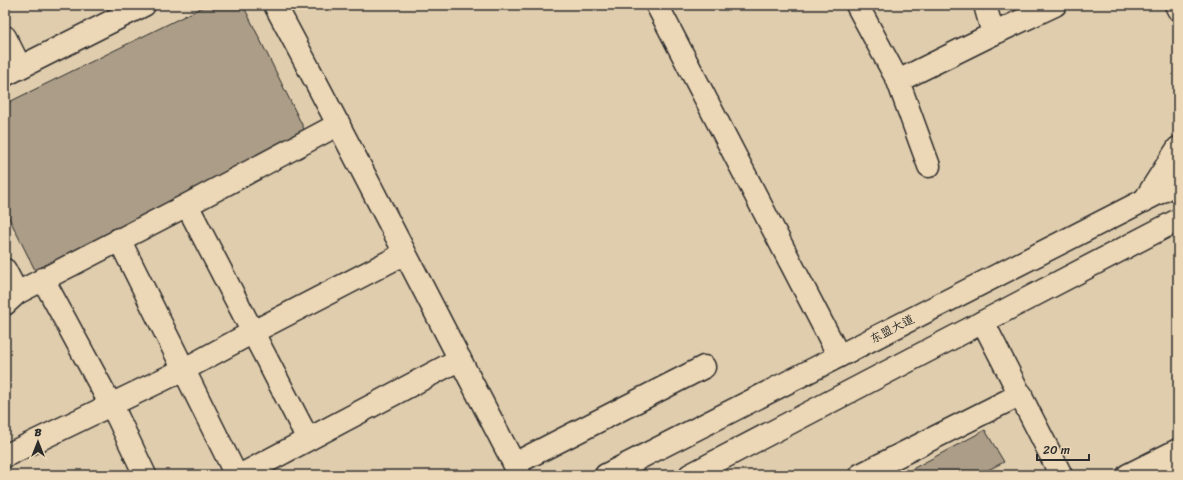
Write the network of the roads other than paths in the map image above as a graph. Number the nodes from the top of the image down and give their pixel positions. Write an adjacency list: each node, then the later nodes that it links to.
1 (144, 5): 11 (main road)
2 (275, 5): 13 (main road)
3 (657, 5): 27 (main road)
4 (857, 5): 12 (main road)
5 (985, 5): 9 (main road)
6 (1055, 5): 9 (main road)
7 (1176, 5): 8 (main road)
8 (1178, 9)
9 (992, 34): 12 (main road)
10 (5, 37): 11 (main road)
11 (12, 71)
12 (898, 81): 15 (main road)
13 (339, 124): 18 (main road); 21 (main road)
14 (1178, 148): 17 (main road)
15 (929, 166)
16 (1178, 183): 17 (main road, 东盟大道)
17 (1144, 201): 27 (main road, 东盟大道)
18 (187, 205): 20 (main road); 26 (main road)
19 (1178, 220): 25 (main road)
20 (119, 239): 23 (main road); 30 (main road)
21 (404, 254): 26 (main road); 28 (main road)
22 (5, 270): 24 (main road)
23 (43, 280): 24 (main road); 32 (main road)
24 (11, 299)
25 (983, 322): 31 (main road); 42 (main road)
26 (253, 332): 30 (main road); 33 (main road)
27 (839, 356): 41 (main road, 东盟大道)
28 (460, 359): 33 (main road); 36 (main road)
29 (704, 367): 36 (main road)
30 (183, 370): 32 (main road); 39 (main road)
31 (1021, 394): 43 (main road); 44 (main road)
32 (111, 405): 35 (main road); 38 (main road)
33 (308, 439): 40 (main road)
34 (1178, 450): 45 (main road)
35 (5, 456)
36 (518, 472)
37 (1178, 474): 46 (main road)
38 (145, 475)
39 (236, 475)
40 (241, 475)
41 (606, 475)
42 (690, 475)
43 (860, 475)
44 (1061, 475)
45 (1128, 475)
46 (1171, 475)

